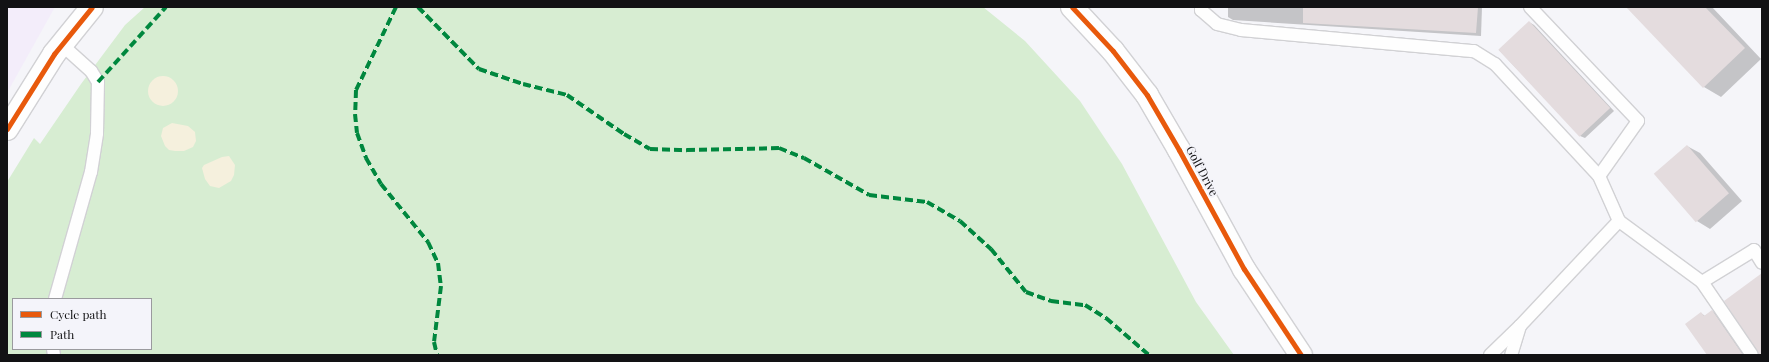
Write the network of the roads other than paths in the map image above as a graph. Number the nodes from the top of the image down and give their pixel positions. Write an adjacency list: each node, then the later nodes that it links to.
1 (92, 7): 5 (street)
2 (1072, 7): 13 (street, Golf Drive)
3 (1201, 7): 7 (lane)
4 (1530, 7): 7 (lane)
5 (62, 44): 6 (street); 11 (lane)
6 (7, 129)
7 (1599, 176): 8 (lane)
8 (1619, 221): 10 (lane); 12 (lane)
9 (1762, 263): 10 (lane)
10 (1702, 282): 16 (lane)
11 (55, 298)
12 (1520, 326): 14 (lane); 15 (lane)
13 (1301, 355)
14 (1490, 355)
15 (1511, 355)
16 (1752, 355)

